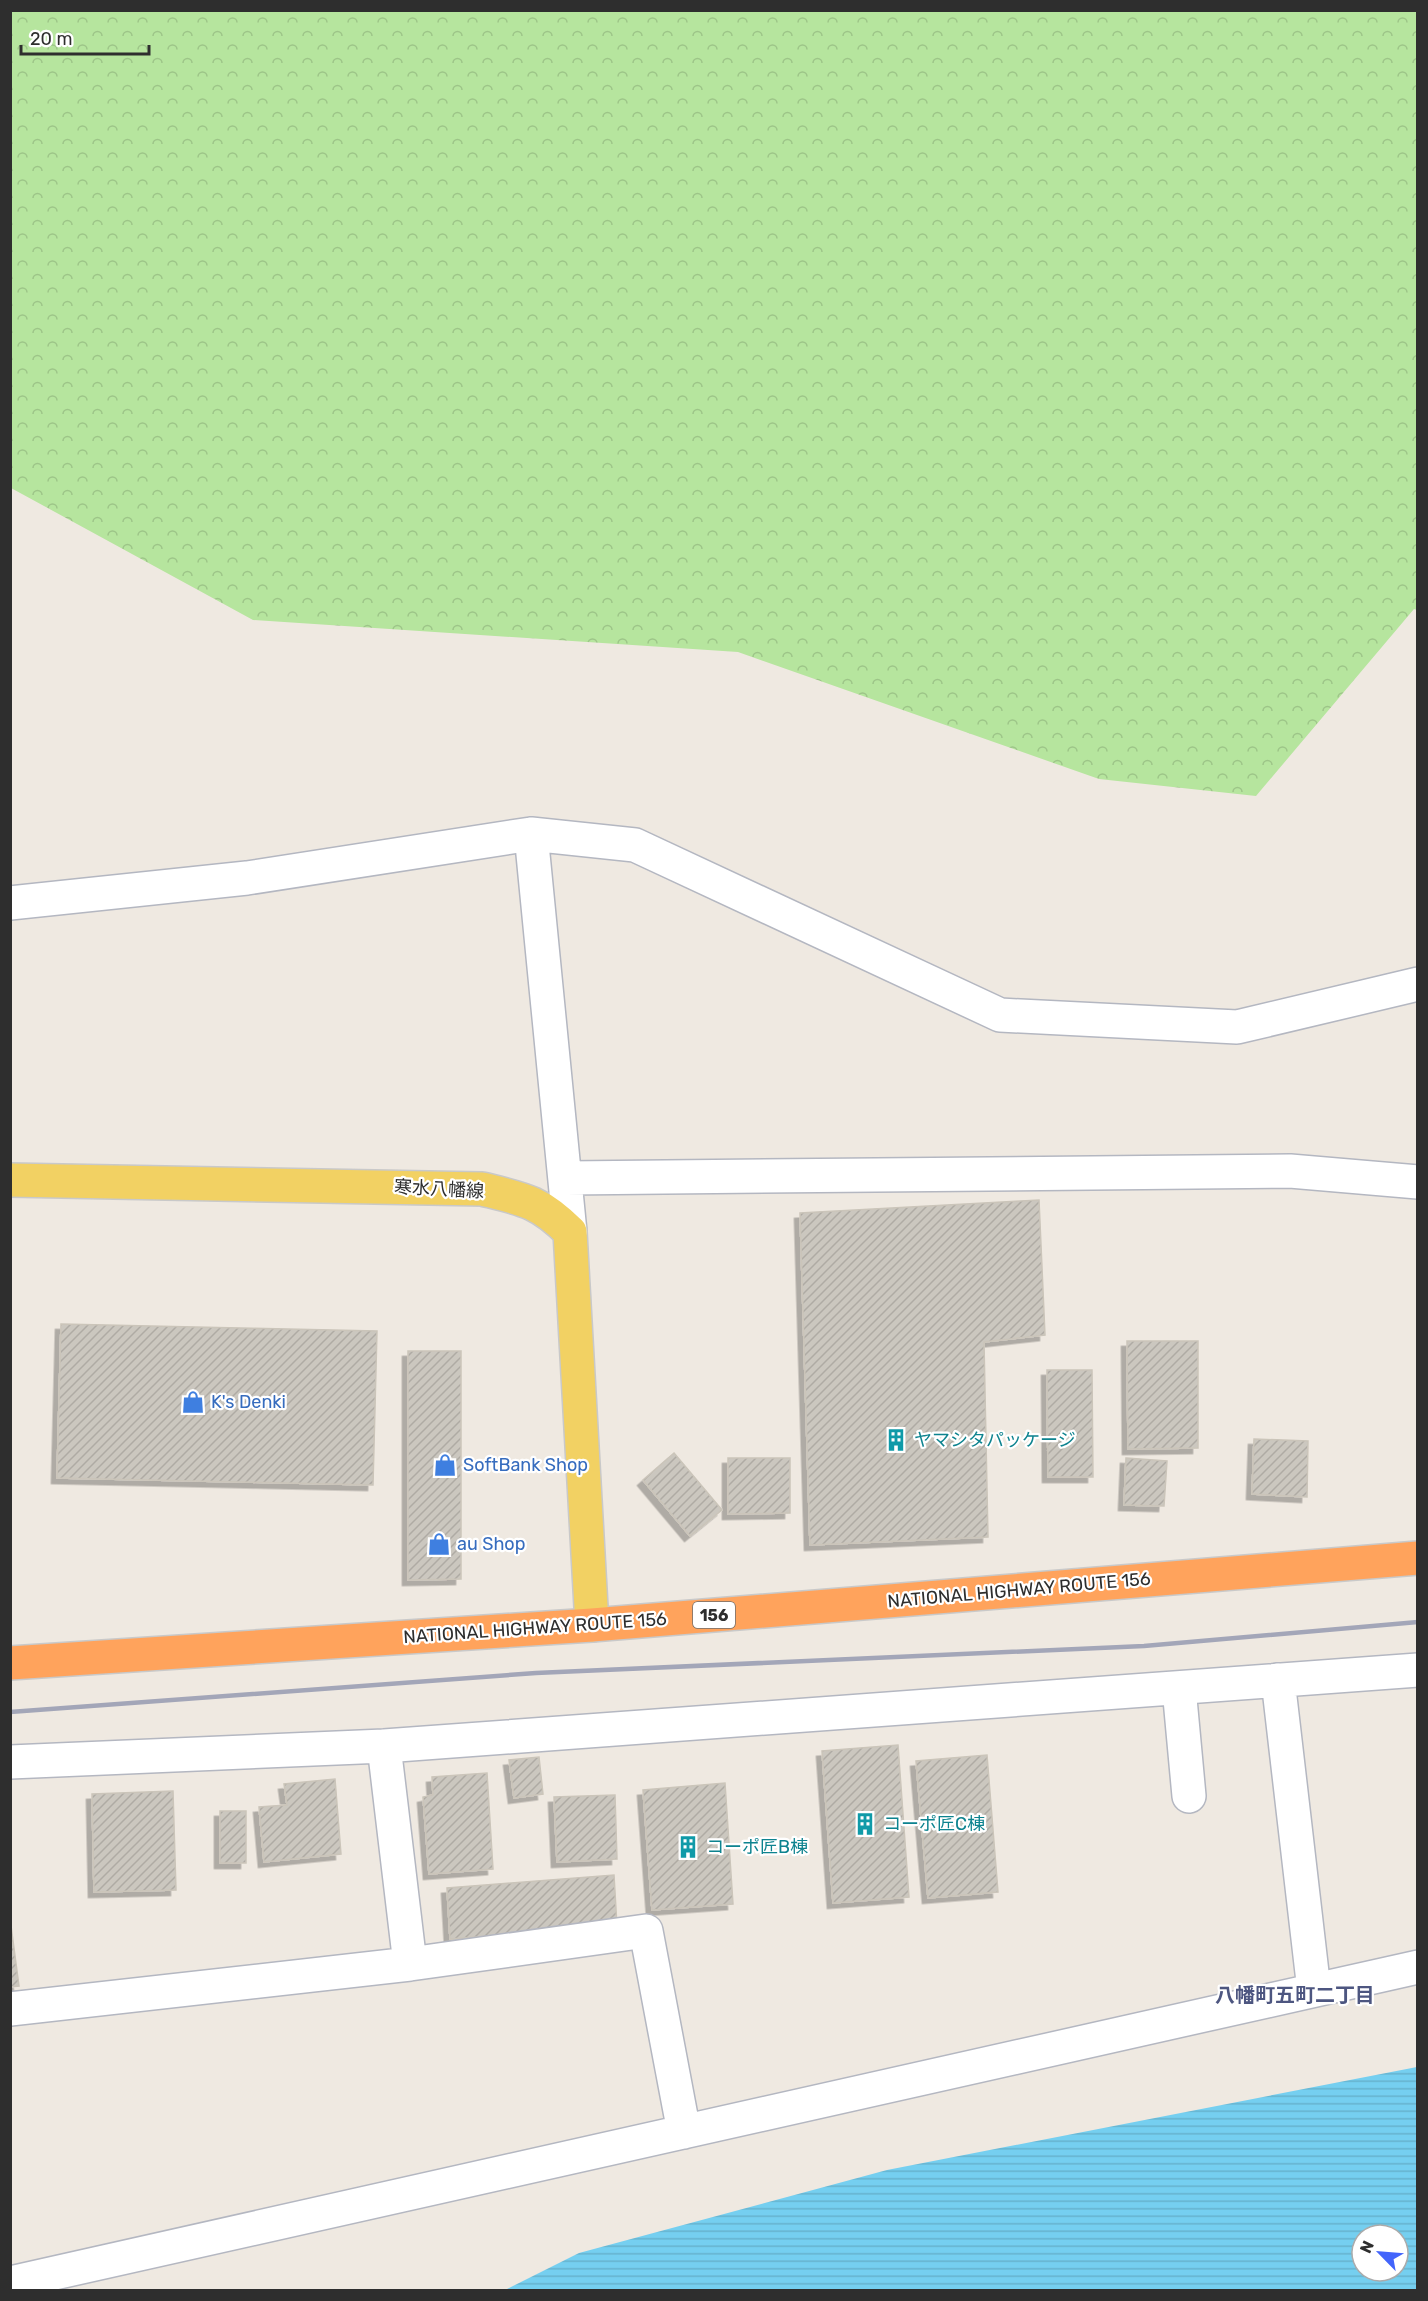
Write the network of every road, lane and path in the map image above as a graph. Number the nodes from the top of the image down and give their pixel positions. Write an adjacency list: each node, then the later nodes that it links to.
1 (531, 834): 2 (street); 3 (street); 4 (street)
2 (10, 903)
3 (1418, 984)
4 (566, 1178): 6 (street); 7 (street)
5 (10, 1180): 7 (main road, 寒水八幡線)
6 (1418, 1182)
7 (570, 1232): 9 (main road)
8 (1418, 1558): 9 (highway, NATIONAL HIGHWAY ROUTE 156 / 156)
9 (592, 1625): 10 (highway, NATIONAL HIGHWAY ROUTE 156 / 156)
10 (10, 1663)
11 (1418, 1670): 12 (street)
12 (1278, 1680): 13 (street); 19 (street)
13 (1179, 1688): 14 (street); 16 (street)
14 (384, 1746): 15 (street); 17 (street)
15 (10, 1762)
16 (1188, 1796)
17 (410, 1964): 20 (street); 21 (street)
18 (1418, 1967): 19 (street)
19 (1314, 1990): 21 (street)
20 (10, 2009)
21 (684, 2132): 22 (street)
22 (10, 2283)

